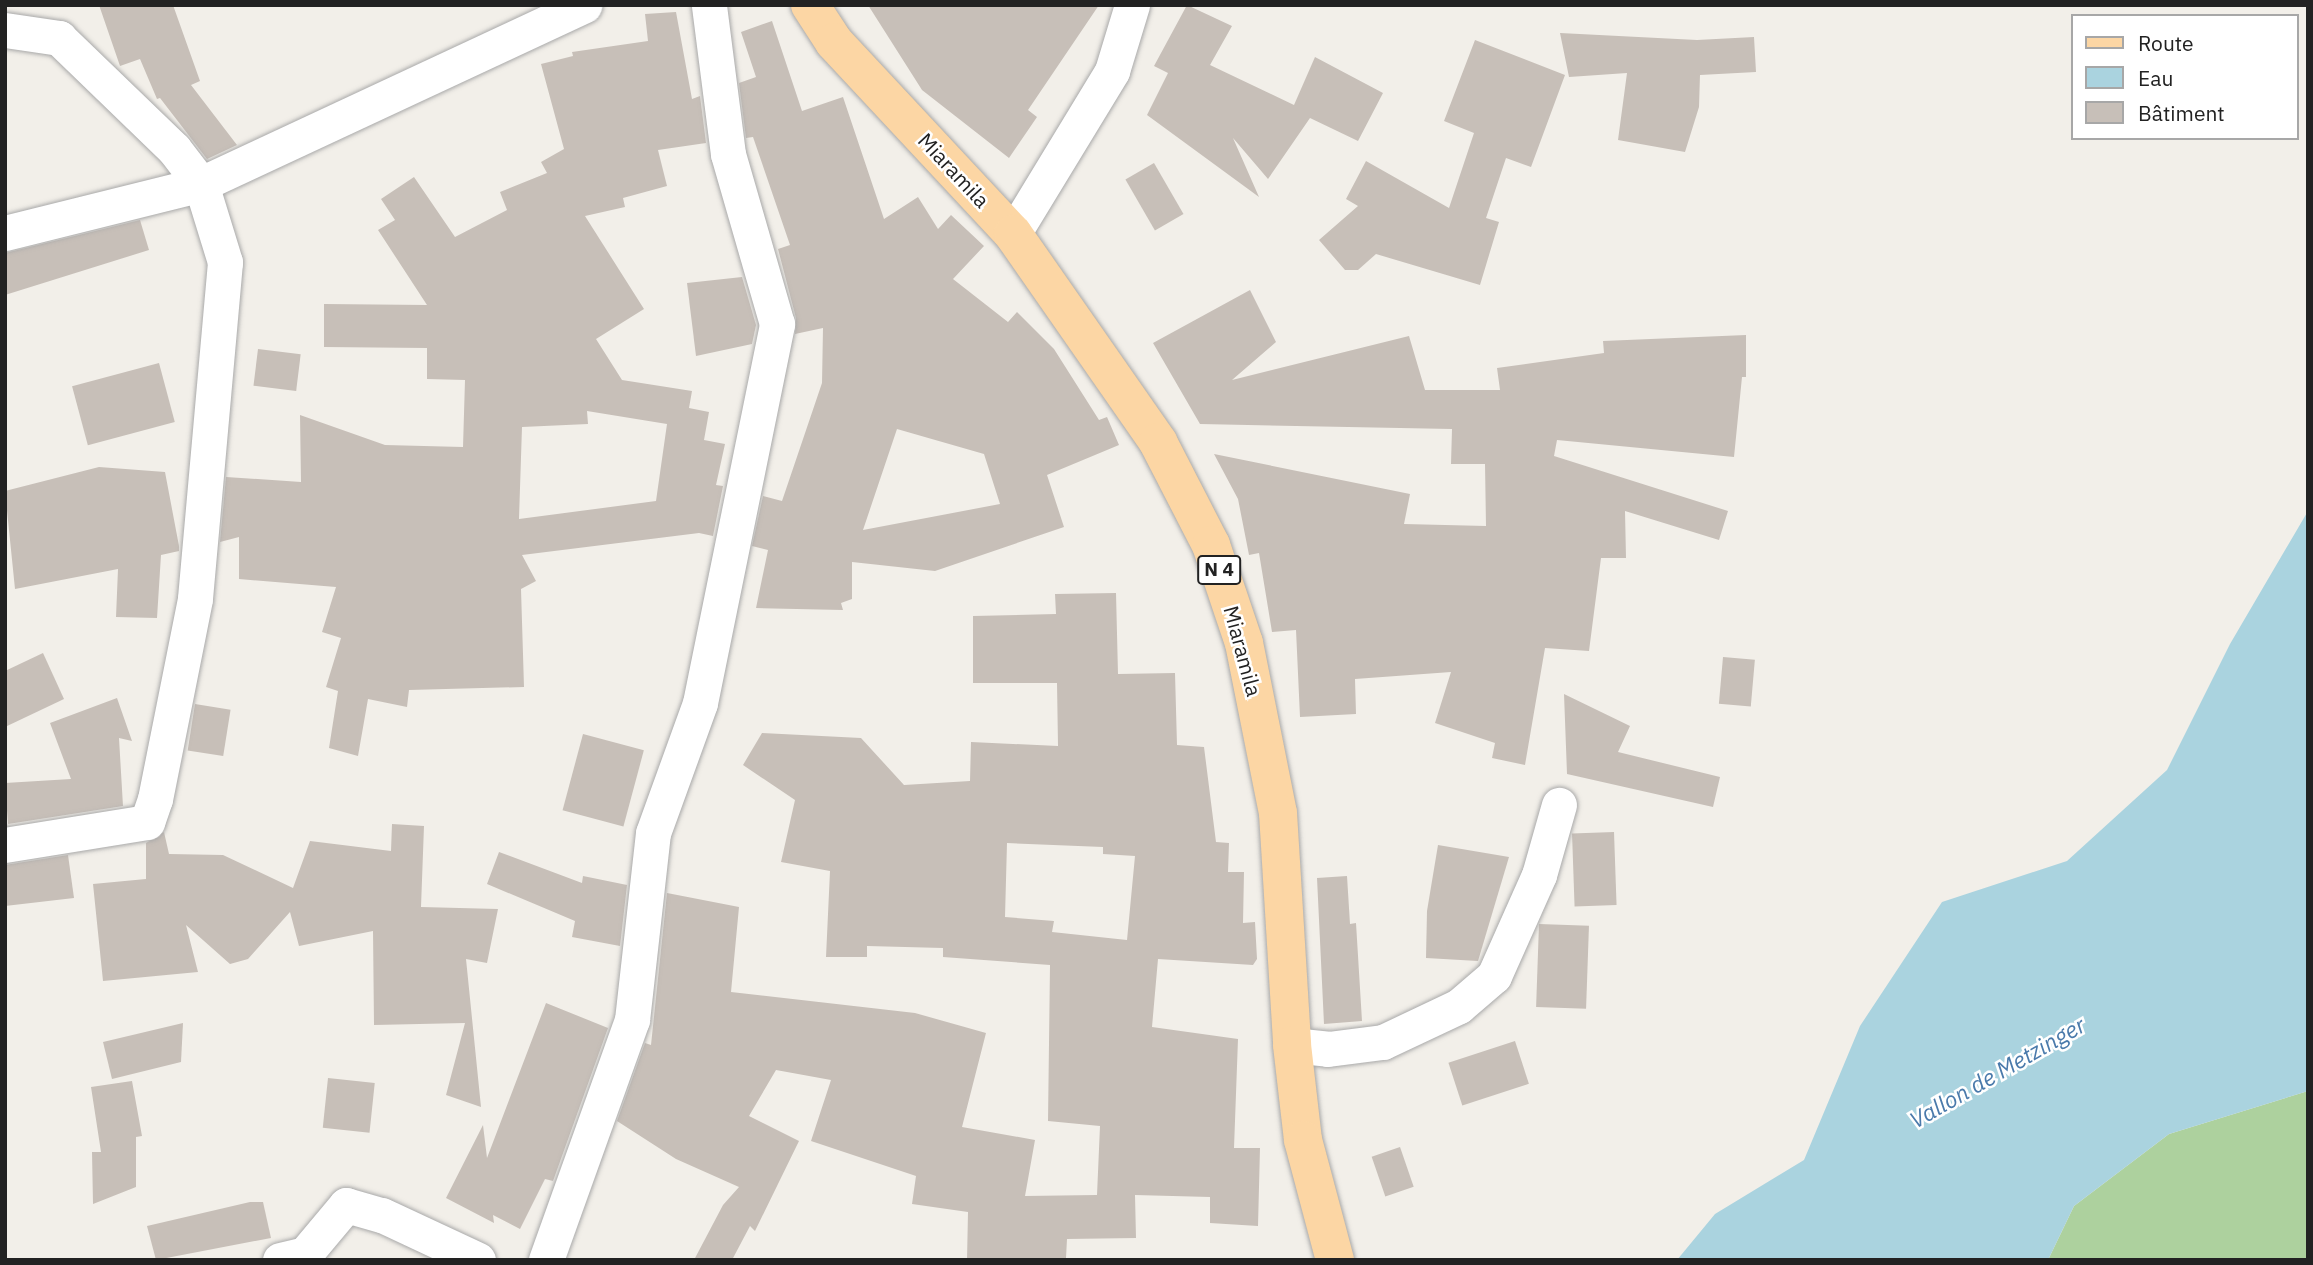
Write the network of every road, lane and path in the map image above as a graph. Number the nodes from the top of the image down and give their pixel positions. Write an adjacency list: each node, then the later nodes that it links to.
1 (584, 5): 6 (street)
2 (709, 5): 14 (street)
3 (810, 5): 8 (main road, Miaramila / N 4)
4 (1132, 5): 8 (street)
5 (5, 30): 6 (street)
6 (201, 184): 7 (street); 10 (street)
7 (5, 233)
8 (1013, 234): 11 (main road, Miaramila / N 4)
9 (1559, 805): 11 (street)
10 (5, 845)
11 (1292, 1045): 15 (main road, Miaramila / N 4)
12 (280, 1260): 13 (street)
13 (478, 1260)
14 (546, 1260)
15 (1335, 1260)

